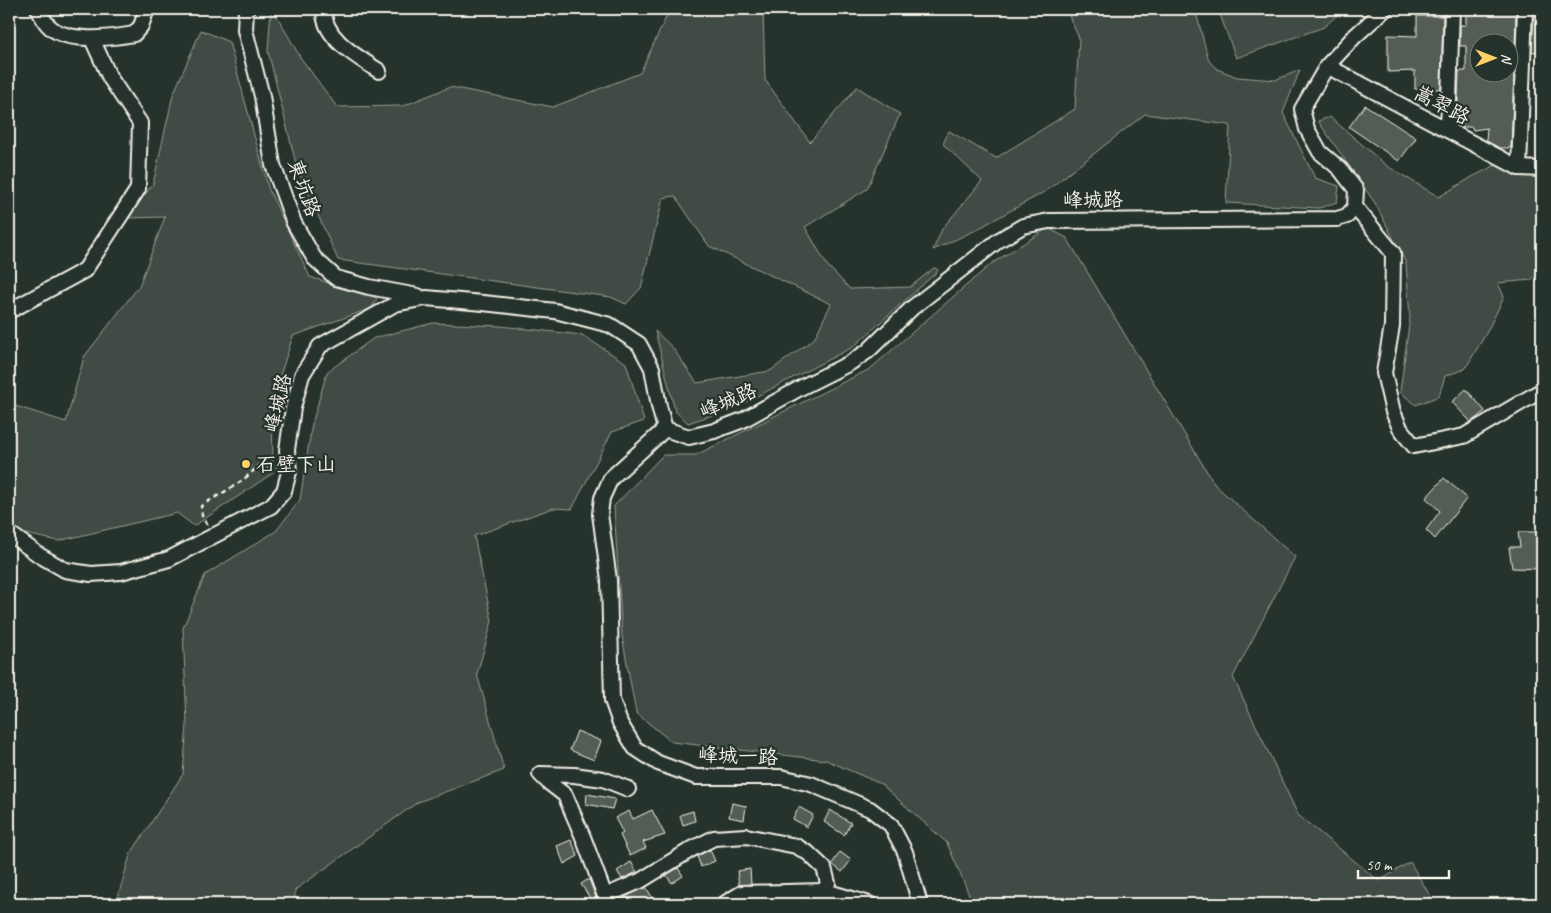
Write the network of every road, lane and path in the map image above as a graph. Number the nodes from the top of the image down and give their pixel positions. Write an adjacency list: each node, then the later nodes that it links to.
1 (38, 9): 8 (street)
2 (147, 9): 8 (street)
3 (246, 9): 15 (street, 東坑路)
4 (324, 9): 10 (street)
5 (1385, 9): 9 (street)
6 (1452, 9): 11 (street)
7 (1525, 9): 12 (street)
8 (92, 39): 16 (street)
9 (1327, 66): 11 (street, 嵩翠路); 14 (street)
10 (379, 71)
11 (1448, 130): 12 (street, 嵩翠路)
12 (1519, 168): 13 (street, 嵩翠路)
13 (1542, 169)
14 (1355, 207): 17 (street); 18 (street, 峰城路)
15 (426, 298): 18 (street, 峰城路); 21 (street, 峰城路)
16 (13, 309)
17 (1542, 393)
18 (665, 429): 29 (street, 峰城一路)
19 (246, 465): 20 (path)
20 (255, 469): 21 (path); 23 (path)
21 (290, 472): 23 (street, 峰城路)
22 (9, 532): 23 (street, 峰城路)
23 (217, 534)
24 (628, 789): 25 (street)
25 (825, 891): 26 (street); 27 (street); 28 (street)
26 (724, 904)
27 (818, 904)
28 (869, 904)
29 (920, 904)

